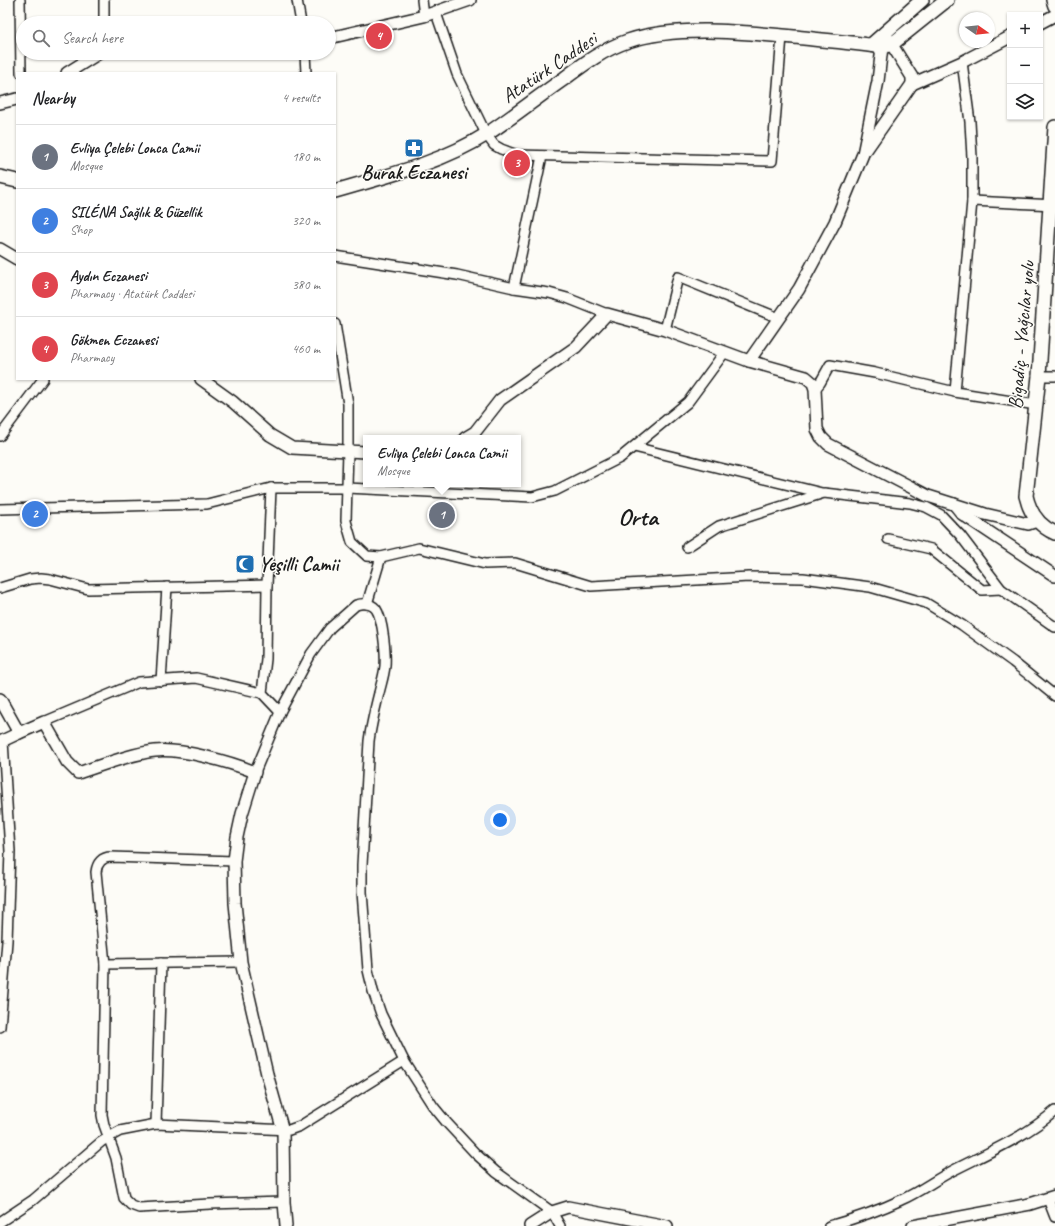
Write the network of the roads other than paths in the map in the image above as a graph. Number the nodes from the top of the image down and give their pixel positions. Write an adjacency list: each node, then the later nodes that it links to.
1 (20, 0): 13 (street)
2 (104, 0): 14 (street)
3 (297, 0): 15 (street)
4 (422, 0): 16 (street)
5 (470, 0): 10 (street)
6 (921, 0): 11 (street); 21 (main road)
7 (946, 0): 11 (main road)
8 (1053, 0): 9 (main road)
9 (1055, 6)
10 (436, 13): 16 (street); 33 (street)
11 (930, 14): 21 (main road)
12 (1055, 15): 17 (street)
13 (20, 16)
14 (104, 16)
15 (300, 16)
16 (424, 16): 18 (street)
17 (1043, 21)
18 (336, 36)
19 (782, 36): 21 (main road, Atatürk Caddesi); 33 (main road, Atatürk Caddesi); 35 (street)
20 (1007, 39): 25 (street)
21 (881, 42): 29 (street); 34 (street)
22 (21, 60): 26 (street)
23 (88, 60): 27 (street)
24 (305, 60): 28 (street)
25 (962, 62): 29 (street); 39 (street)
26 (21, 72)
27 (69, 72)
28 (306, 72)
29 (912, 84): 34 (street)
30 (16, 98): 31 (street)
31 (0, 104)
32 (1055, 127): 40 (main road, Bigadiç - Yağcılar yolu)
33 (486, 134): 35 (street); 38 (main road, Atatürk Caddesi)
34 (863, 154): 46 (street)
35 (542, 156): 44 (street)
36 (0, 177): 37 (main road)
37 (16, 181)
38 (336, 191)
39 (972, 201): 40 (street); 56 (street)
40 (1053, 205): 51 (main road, Bigadiç - Yağcılar yolu)
41 (0, 250): 43 (street)
42 (336, 256): 44 (street)
43 (16, 258)
44 (514, 288): 45 (street)
45 (607, 314): 48 (street); 58 (street)
46 (779, 318): 48 (street); 50 (street)
47 (336, 330): 61 (street)
48 (665, 330): 49 (street)
49 (724, 353): 50 (street); 60 (street)
50 (749, 361): 55 (street)
51 (1039, 376): 52 (street); 57 (main road, Bigadiç - Yağcılar yolu)
52 (1055, 376)
53 (42, 380): 59 (street)
54 (202, 380): 61 (street)
55 (815, 389): 56 (street); 66 (street)
56 (955, 392): 57 (street)
57 (1036, 405): 70 (main road, Bigadiç - Yağcılar yolu)
58 (470, 435)
59 (0, 436)
60 (634, 447): 64 (street); 65 (street)
61 (348, 450): 62 (street); 64 (street)
62 (363, 452)
63 (271, 488): 64 (street); 68 (street); 76 (street)
64 (347, 488): 74 (street)
65 (824, 493): 69 (street); 73 (street)
66 (928, 496): 67 (street); 69 (street)
67 (954, 504): 70 (street); 75 (street)
68 (0, 510)
69 (941, 515): 79 (street)
70 (1037, 521): 71 (main road, Bigadiç - Yağcılar yolu)
71 (1055, 533)
72 (888, 539): 79 (street)
73 (687, 547)
74 (381, 557): 80 (street); 84 (street)
75 (1055, 576)
76 (267, 585): 78 (street); 83 (street)
77 (0, 588): 78 (street)
78 (167, 588): 82 (street)
79 (1001, 589): 81 (street)
80 (366, 604): 86 (street); 98 (street)
81 (1055, 627)
82 (161, 681): 83 (street); 87 (street)
83 (262, 693): 86 (street)
84 (1055, 696)
85 (0, 699): 88 (street)
86 (280, 712): 90 (street)
87 (44, 722): 88 (street); 90 (street)
88 (19, 733): 89 (street)
89 (1, 742): 92 (street)
90 (255, 772): 91 (street)
91 (234, 861): 94 (street); 96 (street)
92 (5, 895): 93 (street)
93 (4, 941): 97 (street)
94 (240, 962): 95 (street); 101 (street)
95 (161, 963): 96 (street); 100 (street)
96 (105, 964): 102 (street)
97 (0, 1027)
98 (404, 1061): 101 (street); 105 (street)
99 (1055, 1111): 112 (street)
100 (156, 1124): 101 (street); 102 (street)
101 (283, 1131): 104 (street)
102 (109, 1137): 104 (street); 107 (street)
103 (1051, 1197): 106 (street); 113 (street)
104 (284, 1202): 108 (street)
105 (552, 1212): 109 (street); 110 (street); 111 (street)
106 (1055, 1217)
107 (0, 1222)
108 (286, 1226)
109 (530, 1226)
110 (560, 1226)
111 (667, 1226)
112 (829, 1226)
113 (913, 1226)

